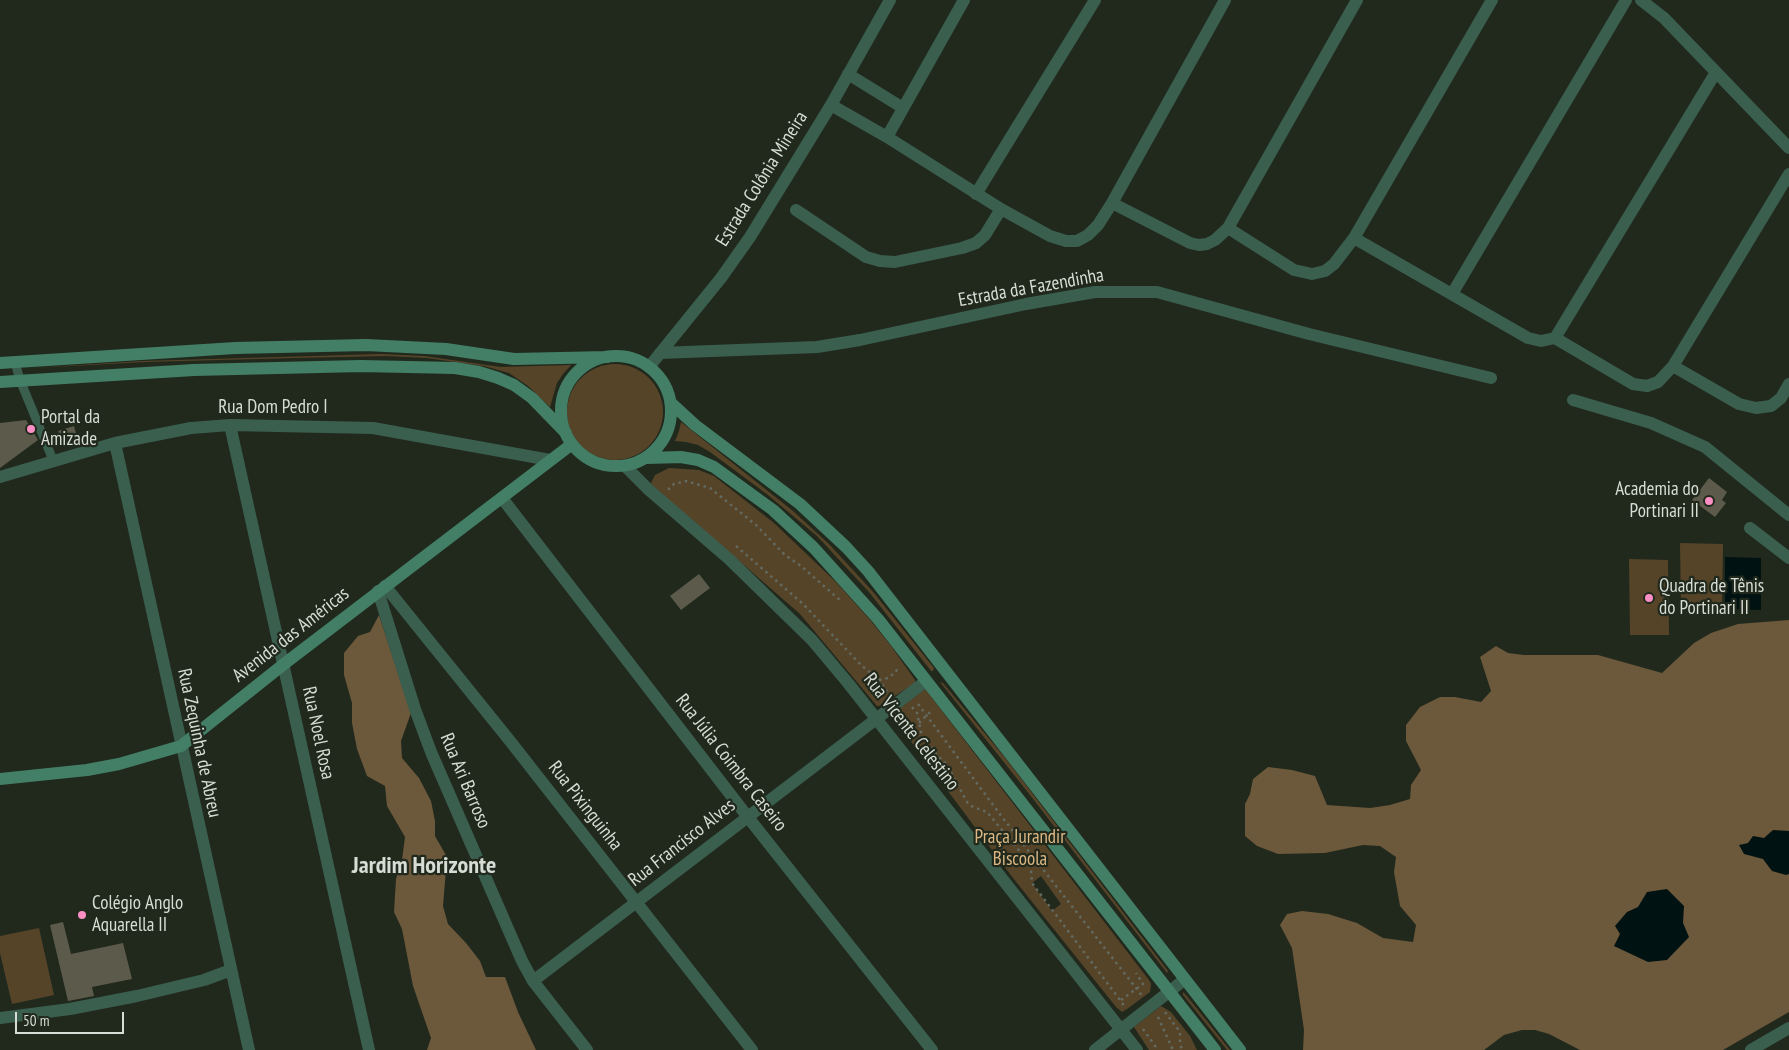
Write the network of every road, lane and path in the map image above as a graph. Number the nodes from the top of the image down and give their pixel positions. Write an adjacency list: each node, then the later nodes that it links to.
1 (890, 0): 10 (street, Estrada Colônia Mineira)
2 (964, 0): 12 (street)
3 (1094, 0): 16 (street)
4 (1225, 0): 17 (street)
5 (1357, 0): 20 (street)
6 (1492, 0): 21 (street)
7 (1626, 0): 22 (street)
8 (1641, 0): 9 (street)
9 (1716, 72): 14 (street); 23 (street)
10 (848, 74): 11 (street, Estrada Colônia Mineira); 12 (street)
11 (831, 104): 13 (street); 24 (street, Estrada Colônia Mineira)
12 (904, 108): 13 (street)
13 (887, 137): 16 (street)
14 (1789, 148)
15 (1789, 174): 28 (street)
16 (976, 194): 19 (street)
17 (1112, 203): 19 (street); 20 (street)
18 (796, 210): 19 (street)
19 (1001, 210)
20 (1228, 228): 21 (street)
21 (1354, 238): 22 (street)
22 (1452, 294): 23 (street)
23 (1556, 338): 28 (street)
24 (660, 353): 29 (street, Estrada Colônia Mineira); 30 (street, Estrada da Fazendinha)
25 (608, 357): 26 (main road); 29 (main road); 37 (main road)
26 (15, 362): 27 (main road); 31 (lane)
27 (0, 363)
28 (1673, 366): 33 (street)
29 (649, 367): 35 (main road)
30 (1491, 378)
31 (20, 380): 32 (main road); 37 (main road); 40 (lane)
32 (0, 382)
33 (1789, 384)
34 (1573, 400): 46 (street)
35 (671, 403): 39 (main road); 68 (main road)
36 (230, 425): 38 (street, Rua Dom Pedro I); 41 (street, Rua Dom Pedro I); 53 (street, Rua Noel Rosa)
37 (569, 439): 41 (main road, Avenida das Américas); 42 (main road)
38 (115, 443): 40 (street, Rua Dom Pedro I); 63 (street, Rua Zequinha de Abreu)
39 (646, 458): 42 (main road); 55 (main road)
40 (53, 460): 43 (street, Rua Dom Pedro I)
41 (550, 460): 45 (main road, Avenida das Américas)
42 (625, 466): 61 (street, Rua Vicente Celestino)
43 (0, 477)
44 (668, 492): 51 (path)
45 (502, 498): 50 (main road, Avenida das Américas); 65 (street, Rua Júlia Coimbra Caseiro)
46 (1789, 515)
47 (1750, 528): 49 (street)
48 (735, 545): 54 (path)
49 (1789, 558)
50 (382, 589): 53 (main road, Avenida das Américas); 66 (street, Rua Pixinguinha); 69 (street, Rua Ari Barroso)
51 (846, 605)
52 (894, 660): 54 (path)
53 (284, 664): 63 (main road, Avenida das Américas); 82 (street, Rua Noel Rosa)
54 (879, 680): 56 (path)
55 (926, 681): 61 (street, Rua Francisco Alves); 72 (main road)
56 (891, 698)
57 (916, 702): 60 (path)
58 (911, 706): 62 (path)
59 (934, 708): 60 (path)
60 (926, 714): 62 (path); 73 (path)
61 (876, 718): 65 (street, Rua Francisco Alves); 79 (street, Rua Vicente Celestino)
62 (918, 724): 75 (path)
63 (181, 746): 64 (main road, Avenida das Américas); 67 (street, Rua Zequinha de Abreu)
64 (0, 779)
65 (747, 816): 66 (street, Rua Francisco Alves); 85 (street, Rua Júlia Coimbra Caseiro)
66 (636, 902): 69 (street, Rua Francisco Alves); 84 (street, Rua Pixinguinha)
67 (231, 970): 77 (street); 81 (street, Rua Zequinha de Abreu)
68 (1184, 980): 72 (street); 92 (main road)
69 (533, 981): 83 (street, Rua Ari Barroso)
70 (1143, 984): 71 (path)
71 (1146, 988)
72 (1170, 991): 74 (street); 91 (main road)
73 (1143, 998)
74 (1156, 1002): 79 (street); 90 (path)
75 (1127, 1009)
76 (1158, 1016): 89 (path)
77 (0, 1018)
78 (1142, 1028): 88 (path)
79 (1121, 1030): 86 (street); 87 (street, Rua Vicente Celestino)
80 (1786, 1034): 93 (street)
81 (249, 1050)
82 (368, 1050)
83 (587, 1050)
84 (752, 1050)
85 (932, 1050)
86 (1095, 1050)
87 (1137, 1050)
88 (1158, 1050)
89 (1173, 1050)
90 (1182, 1050)
91 (1215, 1050)
92 (1240, 1050)
93 (1751, 1050)

